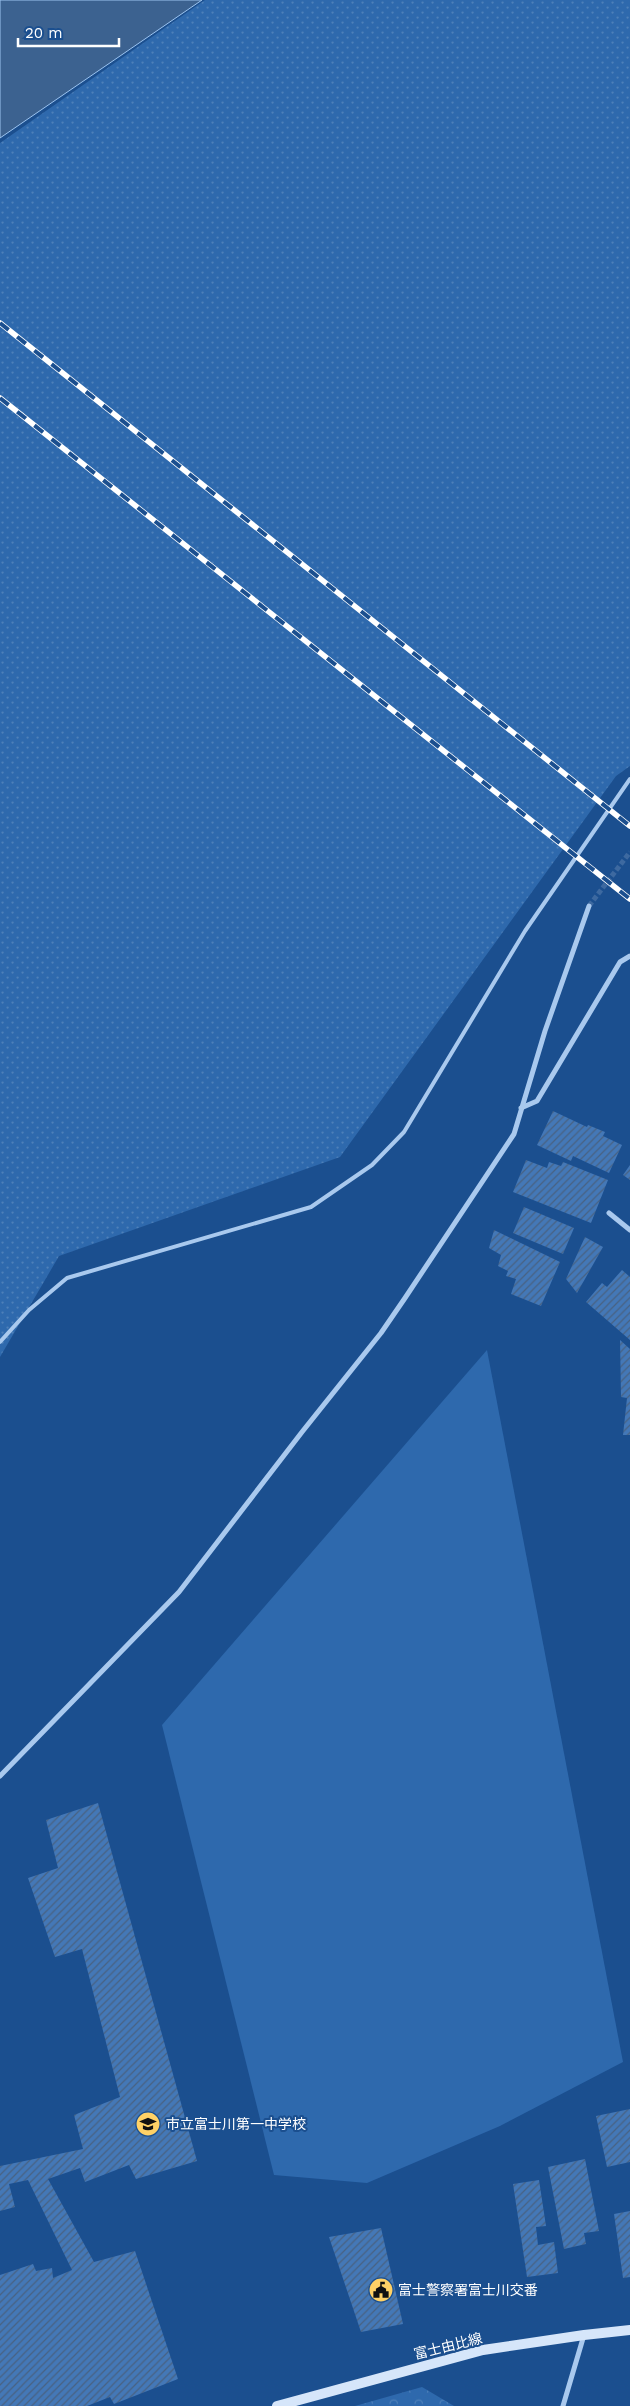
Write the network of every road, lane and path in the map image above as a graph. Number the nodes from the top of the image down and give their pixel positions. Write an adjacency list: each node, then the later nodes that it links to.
1 (630, 779): 7 (lane)
2 (589, 906): 4 (street)
3 (630, 956): 4 (street)
4 (521, 1108): 8 (street)
5 (609, 1214): 6 (street)
6 (630, 1230)
7 (0, 1342)
8 (0, 1776)
9 (630, 2330): 10 (main road, 富士由比線)
10 (584, 2335): 11 (main road, 富士由比線); 12 (street)
11 (277, 2406)
12 (564, 2406)

